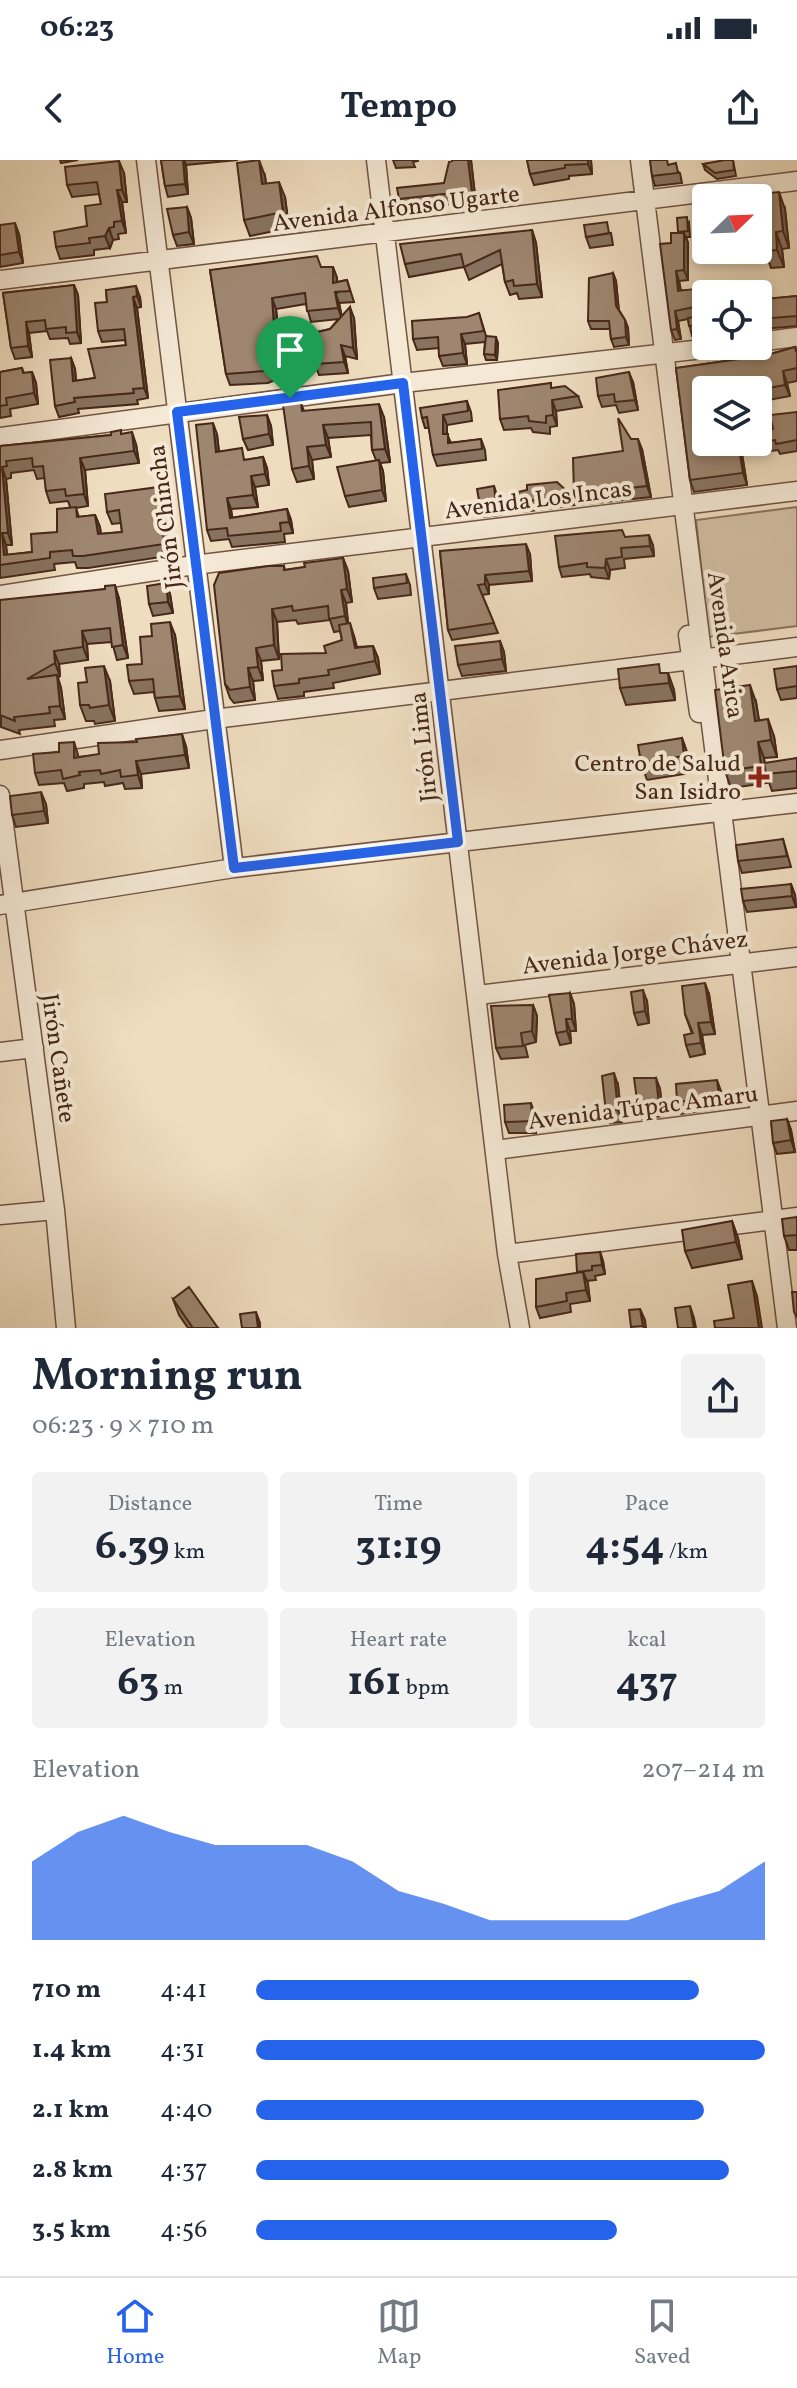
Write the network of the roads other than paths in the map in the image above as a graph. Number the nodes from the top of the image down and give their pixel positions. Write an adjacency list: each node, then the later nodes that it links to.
1 (146, 160): 8 (street, Jirón Chincha)
2 (376, 160): 7 (street, Jirón Lima)
3 (628, 160): 6 (street, Avenida Arica)
4 (640, 160): 6 (street, Avenida Arica)
5 (797, 181): 6 (street, Avenida Alfonso Ugarte)
6 (640, 203): 7 (street, Avenida Alfonso Ugarte); 13 (street, Avenida Arica)
7 (385, 234): 8 (street, Avenida Alfonso Ugarte); 14 (street, Jirón Lima)
8 (158, 261): 9 (street, Avenida Alfonso Ugarte); 15 (street, Jirón Chincha)
9 (0, 280)
10 (797, 337): 11 (street)
11 (772, 340)
12 (692, 351): 13 (street)
13 (659, 355): 14 (street); 18 (street, Avenida Arica)
14 (403, 383): 15 (street); 19 (street, Jirón Lima)
15 (177, 412): 16 (street); 20 (street, Jirón Chincha)
16 (0, 437)
17 (797, 491): 18 (street, Avenida Los Incas)
18 (678, 506): 19 (street, Avenida Los Incas); 23 (street, Avenida Arica)
19 (422, 537): 20 (street, Avenida Los Incas); 24 (street, Jirón Lima)
20 (194, 565): 21 (street, Avenida Los Incas); 25 (street, Jirón Chincha)
21 (0, 595)
22 (797, 647): 23 (street)
23 (698, 659): 24 (street); 29 (street, Avenida Arica)
24 (441, 691): 25 (street); 30 (street, Jirón Lima)
25 (214, 719): 26 (street); 31 (street, Jirón Chincha)
26 (0, 750)
27 (0, 795): 32 (street, Jirón Cañete)
28 (797, 803): 29 (street)
29 (718, 813): 30 (street); 34 (street, Avenida Arica)
30 (458, 842): 31 (street); 35 (street, Jirón Lima)
31 (234, 868): 32 (street)
32 (7, 904): 36 (street, Jirón Cañete)
33 (797, 957): 34 (street, Avenida Jorge Chávez)
34 (736, 964): 35 (street, Avenida Jorge Chávez); 39 (street, Avenida Arica)
35 (478, 995): 40 (street, Jirón Lima)
36 (34, 1048): 37 (street); 41 (street, Jirón Cañete)
37 (0, 1052)
38 (797, 1111): 39 (street, Avenida Túpac Amaru)
39 (754, 1116): 40 (street, Avenida Túpac Amaru); 44 (street, Avenida Arica)
40 (495, 1150): 45 (street, Jirón Lima)
41 (55, 1210): 42 (street); 46 (street, Jirón Cañete)
42 (0, 1215)
43 (797, 1217): 44 (street)
44 (767, 1220): 45 (street); 48 (street, Avenida Arica); 49 (street, Avenida Arica)
45 (507, 1254): 47 (street, Jirón Lima)
46 (66, 1328)
47 (520, 1328)
48 (775, 1328)
49 (787, 1328)

